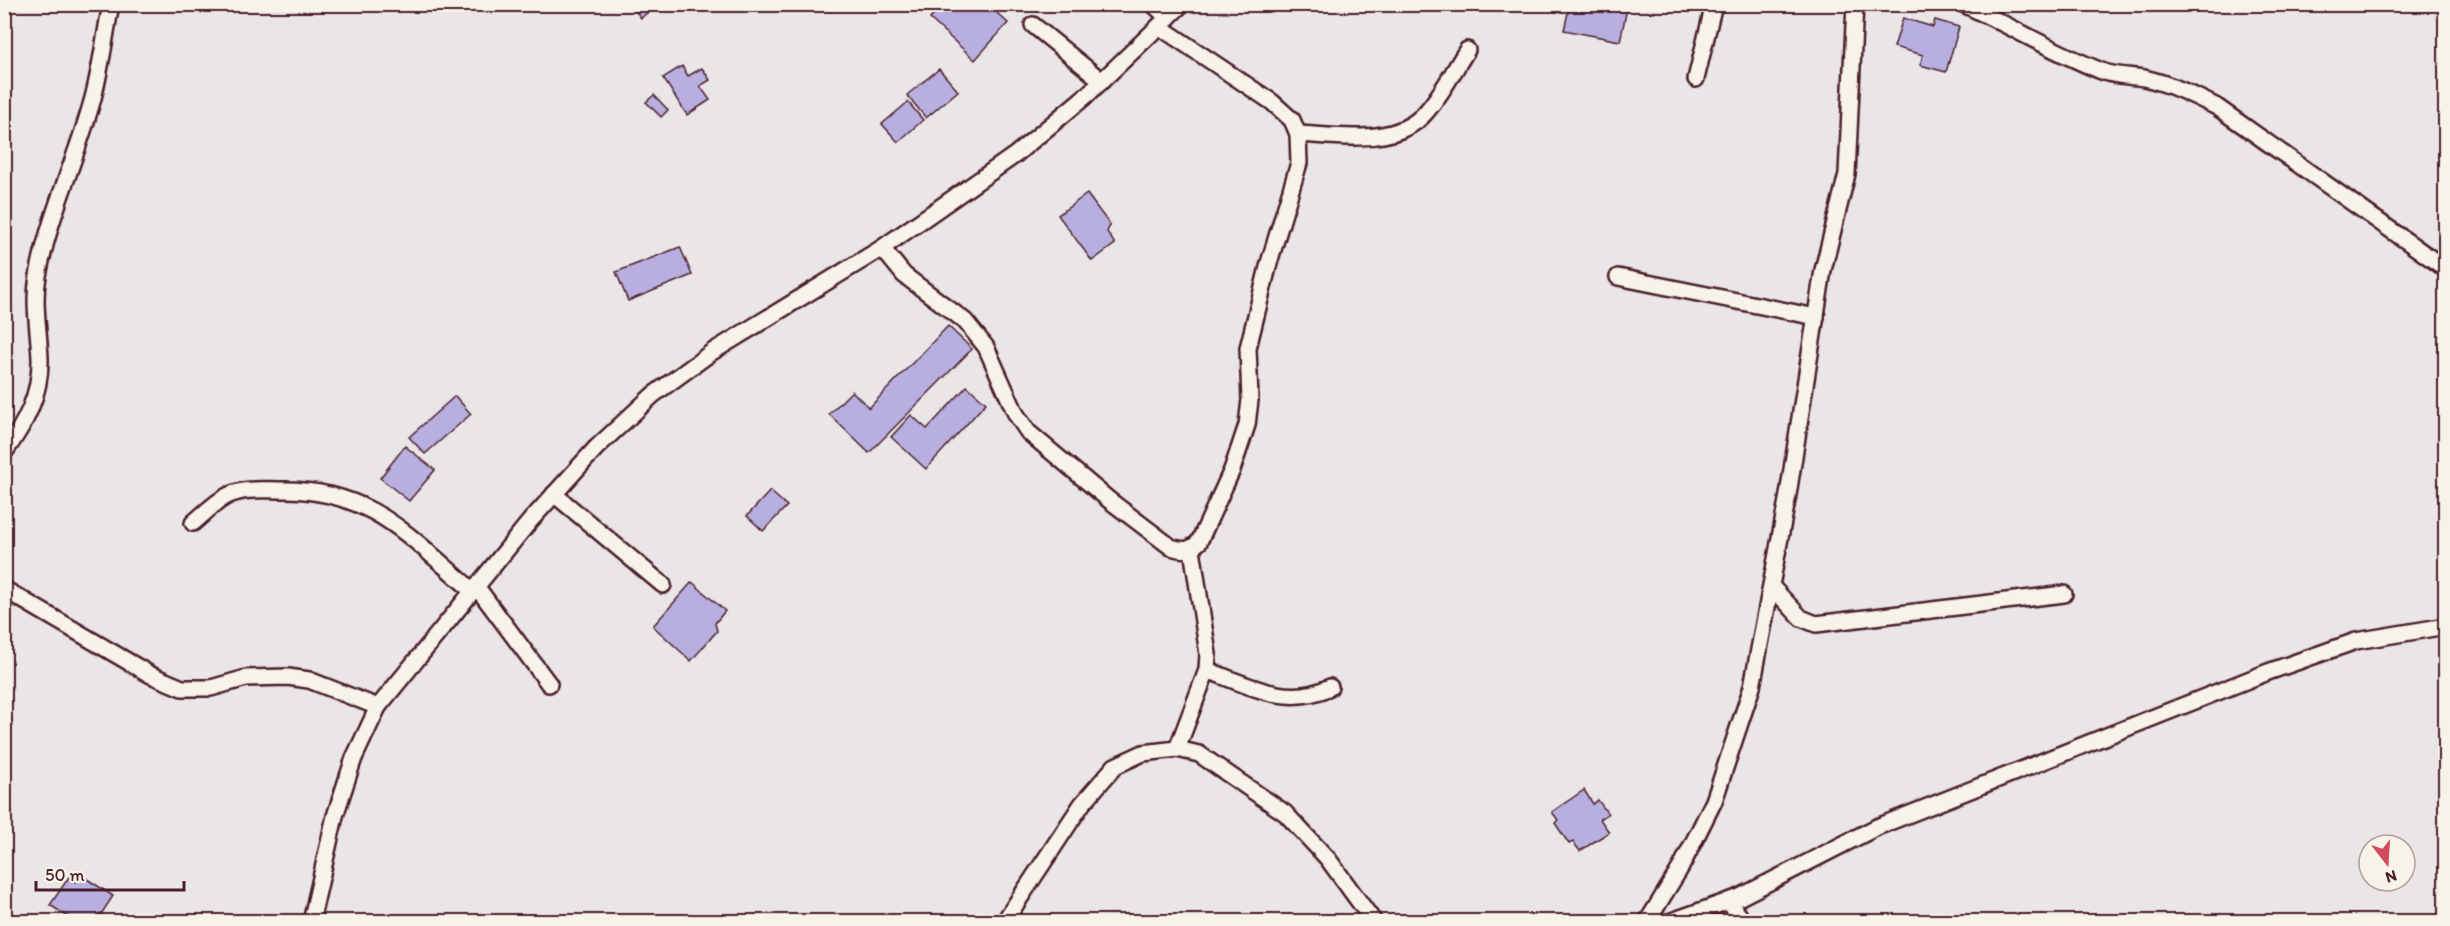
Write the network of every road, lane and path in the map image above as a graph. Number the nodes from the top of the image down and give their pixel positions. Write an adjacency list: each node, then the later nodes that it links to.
1 (111, 4): 17 (street)
2 (1153, 4): 7 (street)
3 (1182, 4): 7 (street)
4 (1714, 4): 10 (street)
5 (1855, 4): 16 (street)
6 (1963, 4): 14 (street)
7 (1164, 23): 11 (street); 12 (street)
8 (1033, 25): 11 (street)
9 (1467, 50): 12 (street)
10 (1696, 79)
11 (1102, 81): 13 (street)
12 (1298, 134): 20 (street)
13 (882, 248): 18 (street); 20 (street)
14 (2445, 269)
15 (1618, 277): 16 (street)
16 (1816, 317): 22 (street)
17 (4, 453)
18 (554, 494): 21 (street); 24 (street)
19 (193, 523): 24 (street)
20 (1192, 549): 27 (street)
21 (663, 585)
22 (1771, 586): 25 (street); 36 (street)
23 (4, 588): 30 (street)
24 (474, 588): 28 (street); 30 (street)
25 (2064, 594)
26 (2445, 626): 32 (street)
27 (1207, 670): 29 (street); 31 (street)
28 (549, 684)
29 (1330, 687)
30 (378, 707): 33 (street)
31 (1177, 749): 34 (street); 35 (street)
32 (1728, 901): 37 (street); 38 (street)
33 (311, 921)
34 (1004, 921)
35 (1374, 921)
36 (1647, 921)
37 (1669, 921)
38 (1744, 921)

